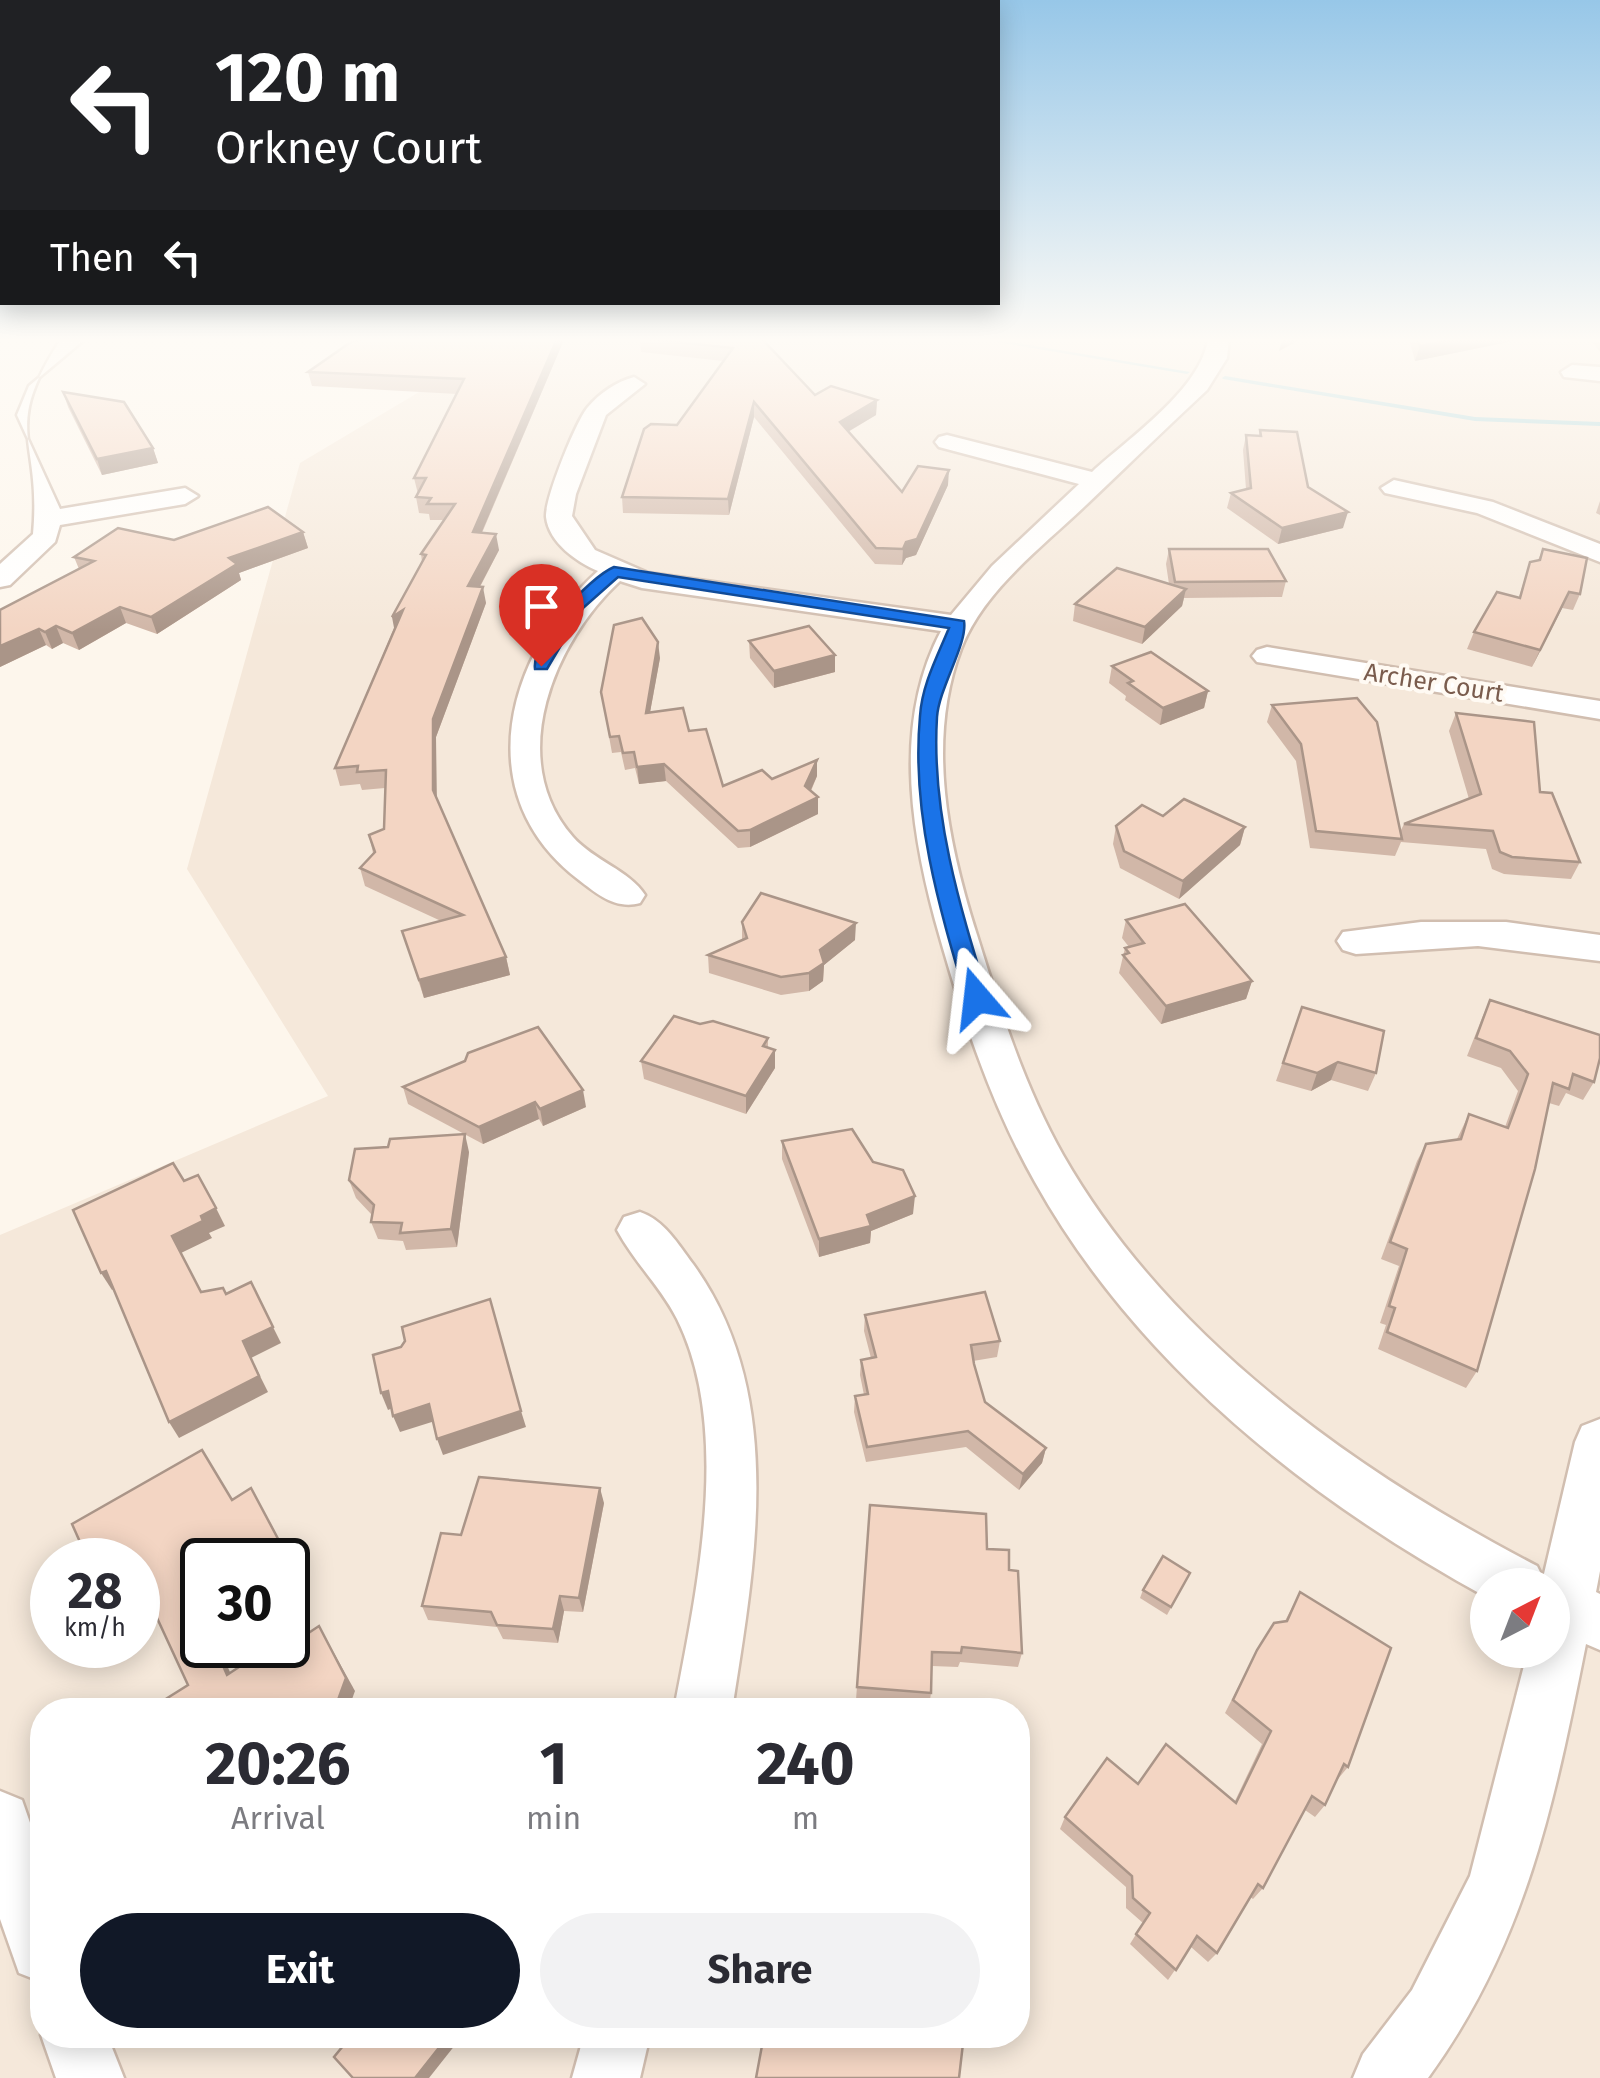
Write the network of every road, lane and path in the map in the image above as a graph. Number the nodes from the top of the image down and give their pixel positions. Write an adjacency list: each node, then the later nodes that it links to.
1 (14, 436): 8 (street)
2 (587, 436): 10 (street)
3 (1143, 436): 5 (street)
4 (947, 442): 5 (street)
5 (1094, 480): 12 (street)
6 (1394, 488): 9 (street)
7 (185, 496): 8 (street)
8 (47, 519): 11 (street)
9 (1600, 554)
10 (614, 572): 12 (street); 15 (street)
11 (0, 579)
12 (958, 625): 20 (street)
13 (1267, 656): 14 (street, Archer Court)
14 (1600, 710)
15 (627, 895)
16 (1356, 941): 17 (street)
17 (1600, 948)
18 (640, 1230): 23 (street)
19 (1600, 1442): 21 (street)
20 (1495, 1568)
21 (1567, 1568)
22 (1548, 1668): 30 (street)
23 (705, 1698)
24 (0, 1822): 25 (street)
25 (30, 1913)
26 (79, 2048): 28 (street)
27 (614, 2048): 29 (street)
28 (90, 2078)
29 (606, 2078)
30 (1388, 2078)

